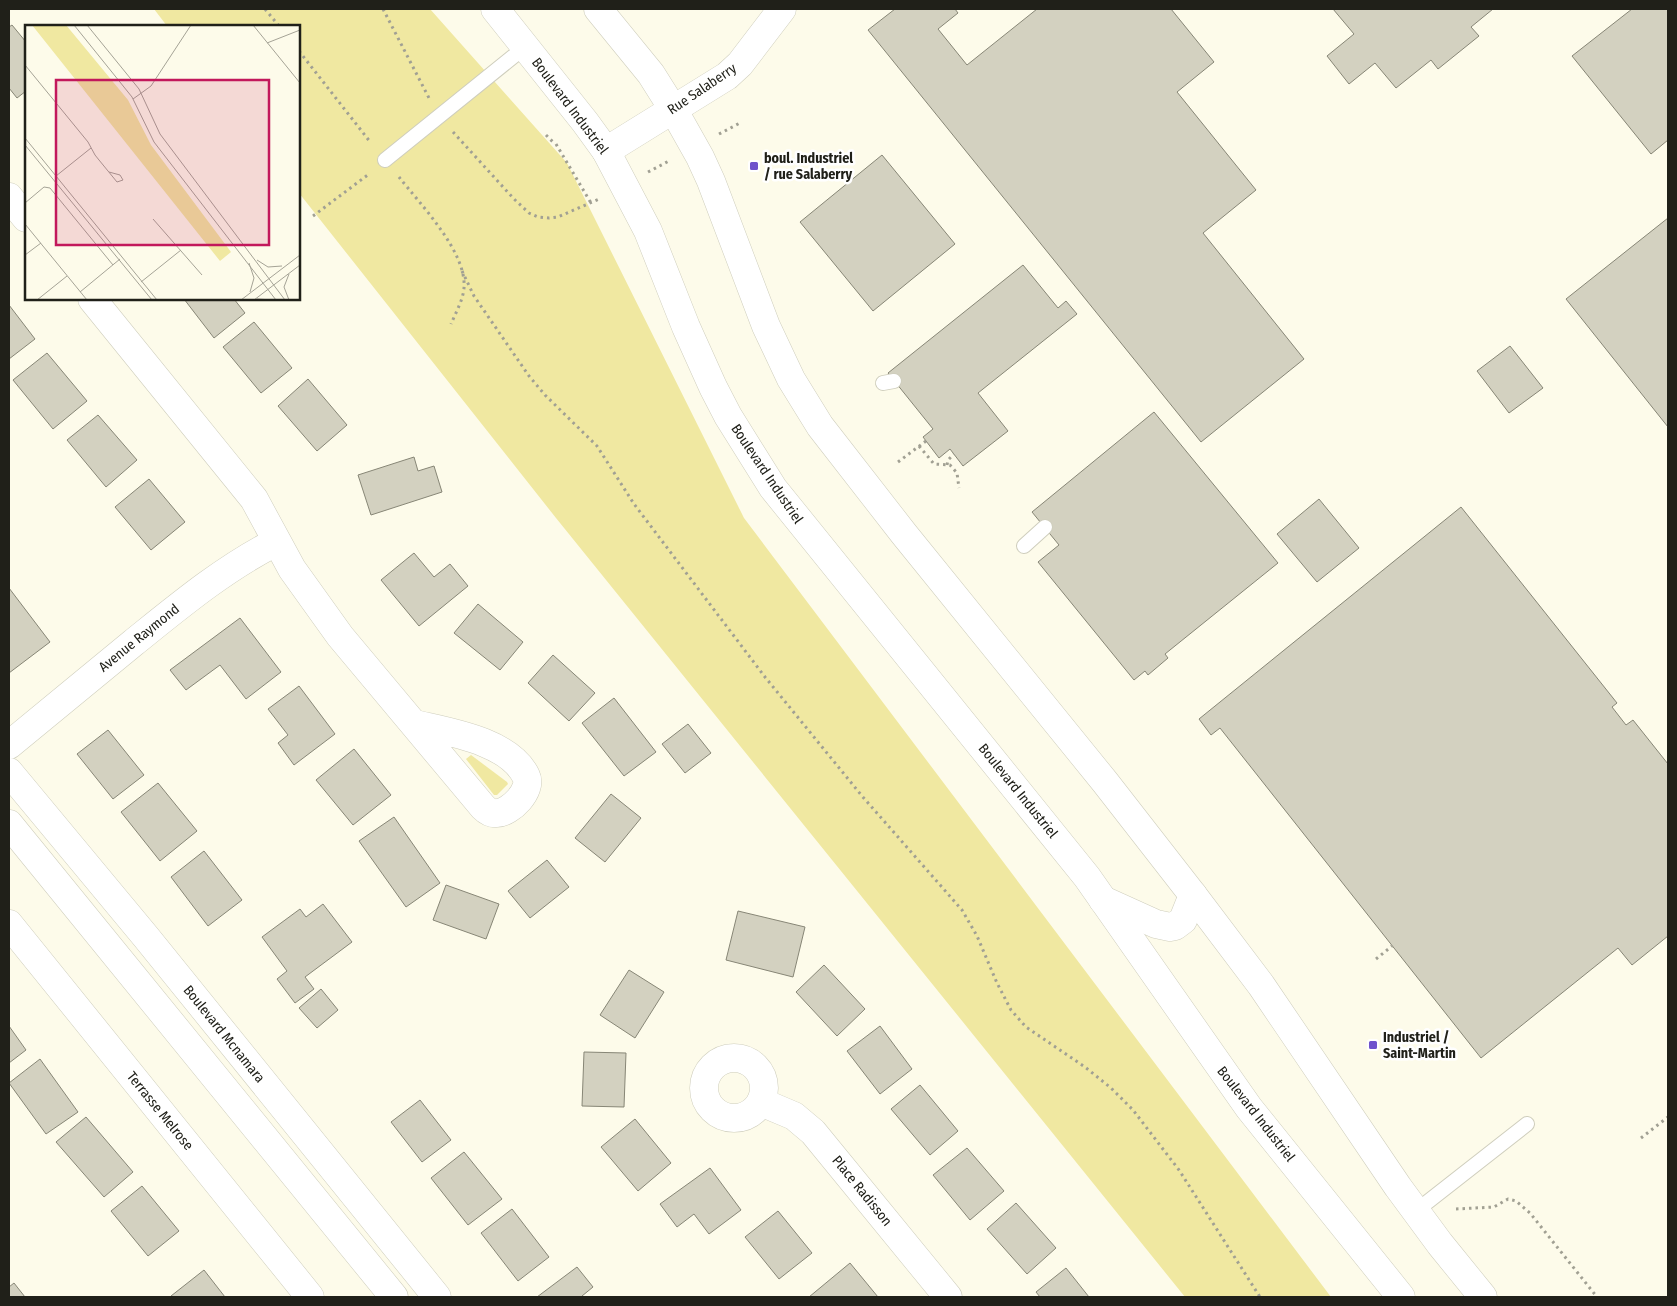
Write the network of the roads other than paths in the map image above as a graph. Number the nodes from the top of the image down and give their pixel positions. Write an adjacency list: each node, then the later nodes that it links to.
1 (495, 9): 4 (street, Boulevard Industriel)
2 (598, 9): 5 (street)
3 (782, 9): 5 (street, Rue Salaberry)
4 (525, 47): 6 (street, Boulevard Industriel); 7 (lane)
5 (673, 108): 6 (street, Rue Salaberry); 18 (street)
6 (606, 151): 19 (street, Boulevard Industriel)
7 (384, 160)
8 (9, 197): 9 (street)
9 (25, 217)
10 (93, 300): 12 (street)
11 (1045, 528): 13 (lane)
12 (276, 542): 14 (street); 15 (street, Avenue Raymond)
13 (1024, 546)
14 (415, 724)
15 (9, 745)
16 (9, 772): 26 (street, Boulevard Mcnamara)
17 (9, 824): 25 (street)
18 (1194, 895): 19 (street, Boulevard Industriel); 23 (street)
19 (1103, 900): 28 (street, Boulevard Industriel)
20 (9, 924): 24 (street, Terrasse Melrose)
21 (761, 1102): 27 (street, Place Radisson)
22 (1527, 1124): 23 (lane)
23 (1416, 1211): 29 (street)
24 (310, 1297)
25 (394, 1297)
26 (437, 1297)
27 (948, 1297)
28 (1401, 1297)
29 (1483, 1297)

